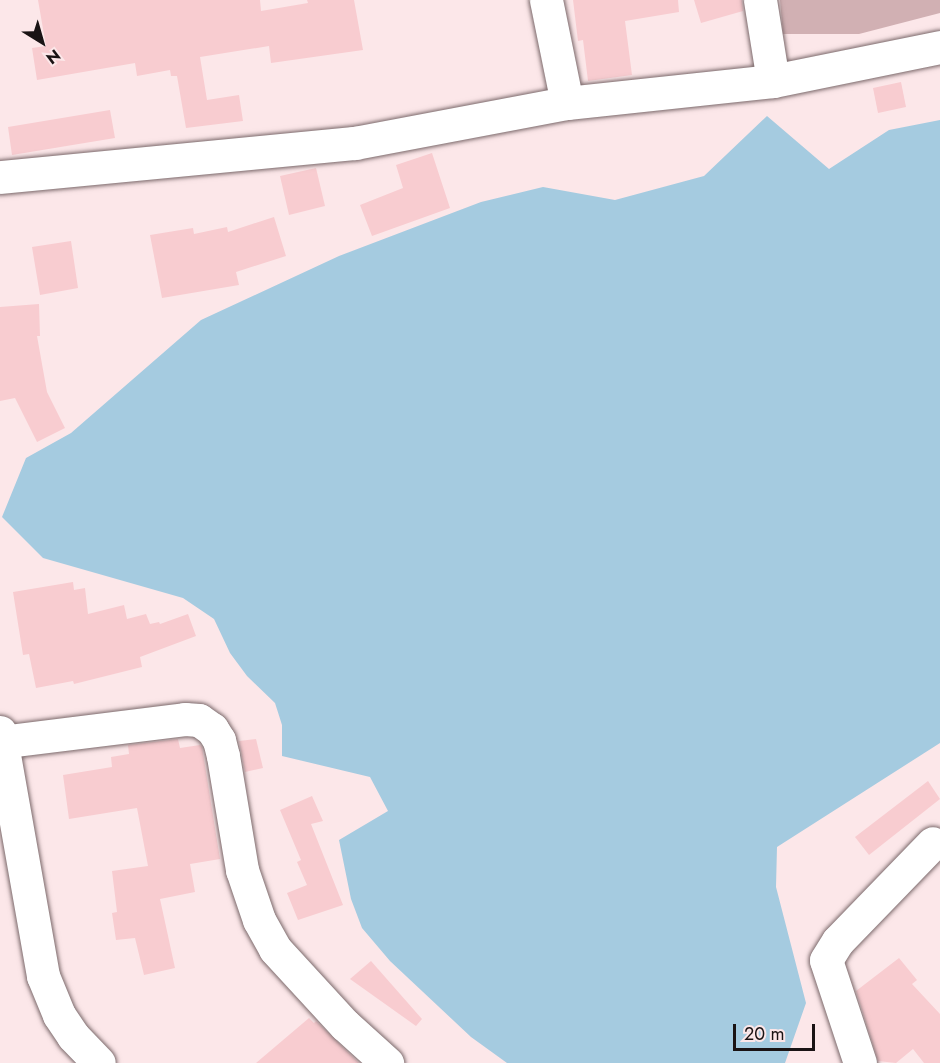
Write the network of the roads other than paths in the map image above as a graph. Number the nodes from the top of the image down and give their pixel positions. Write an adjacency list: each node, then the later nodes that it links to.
1 (546, 0): 5 (street)
2 (760, 0): 4 (street)
3 (940, 47): 4 (street)
4 (772, 81): 5 (street)
5 (567, 103): 6 (street)
6 (0, 177)
7 (0, 739): 9 (street); 10 (street)
8 (933, 843): 11 (street)
9 (99, 1063)
10 (387, 1063)
11 (860, 1063)

